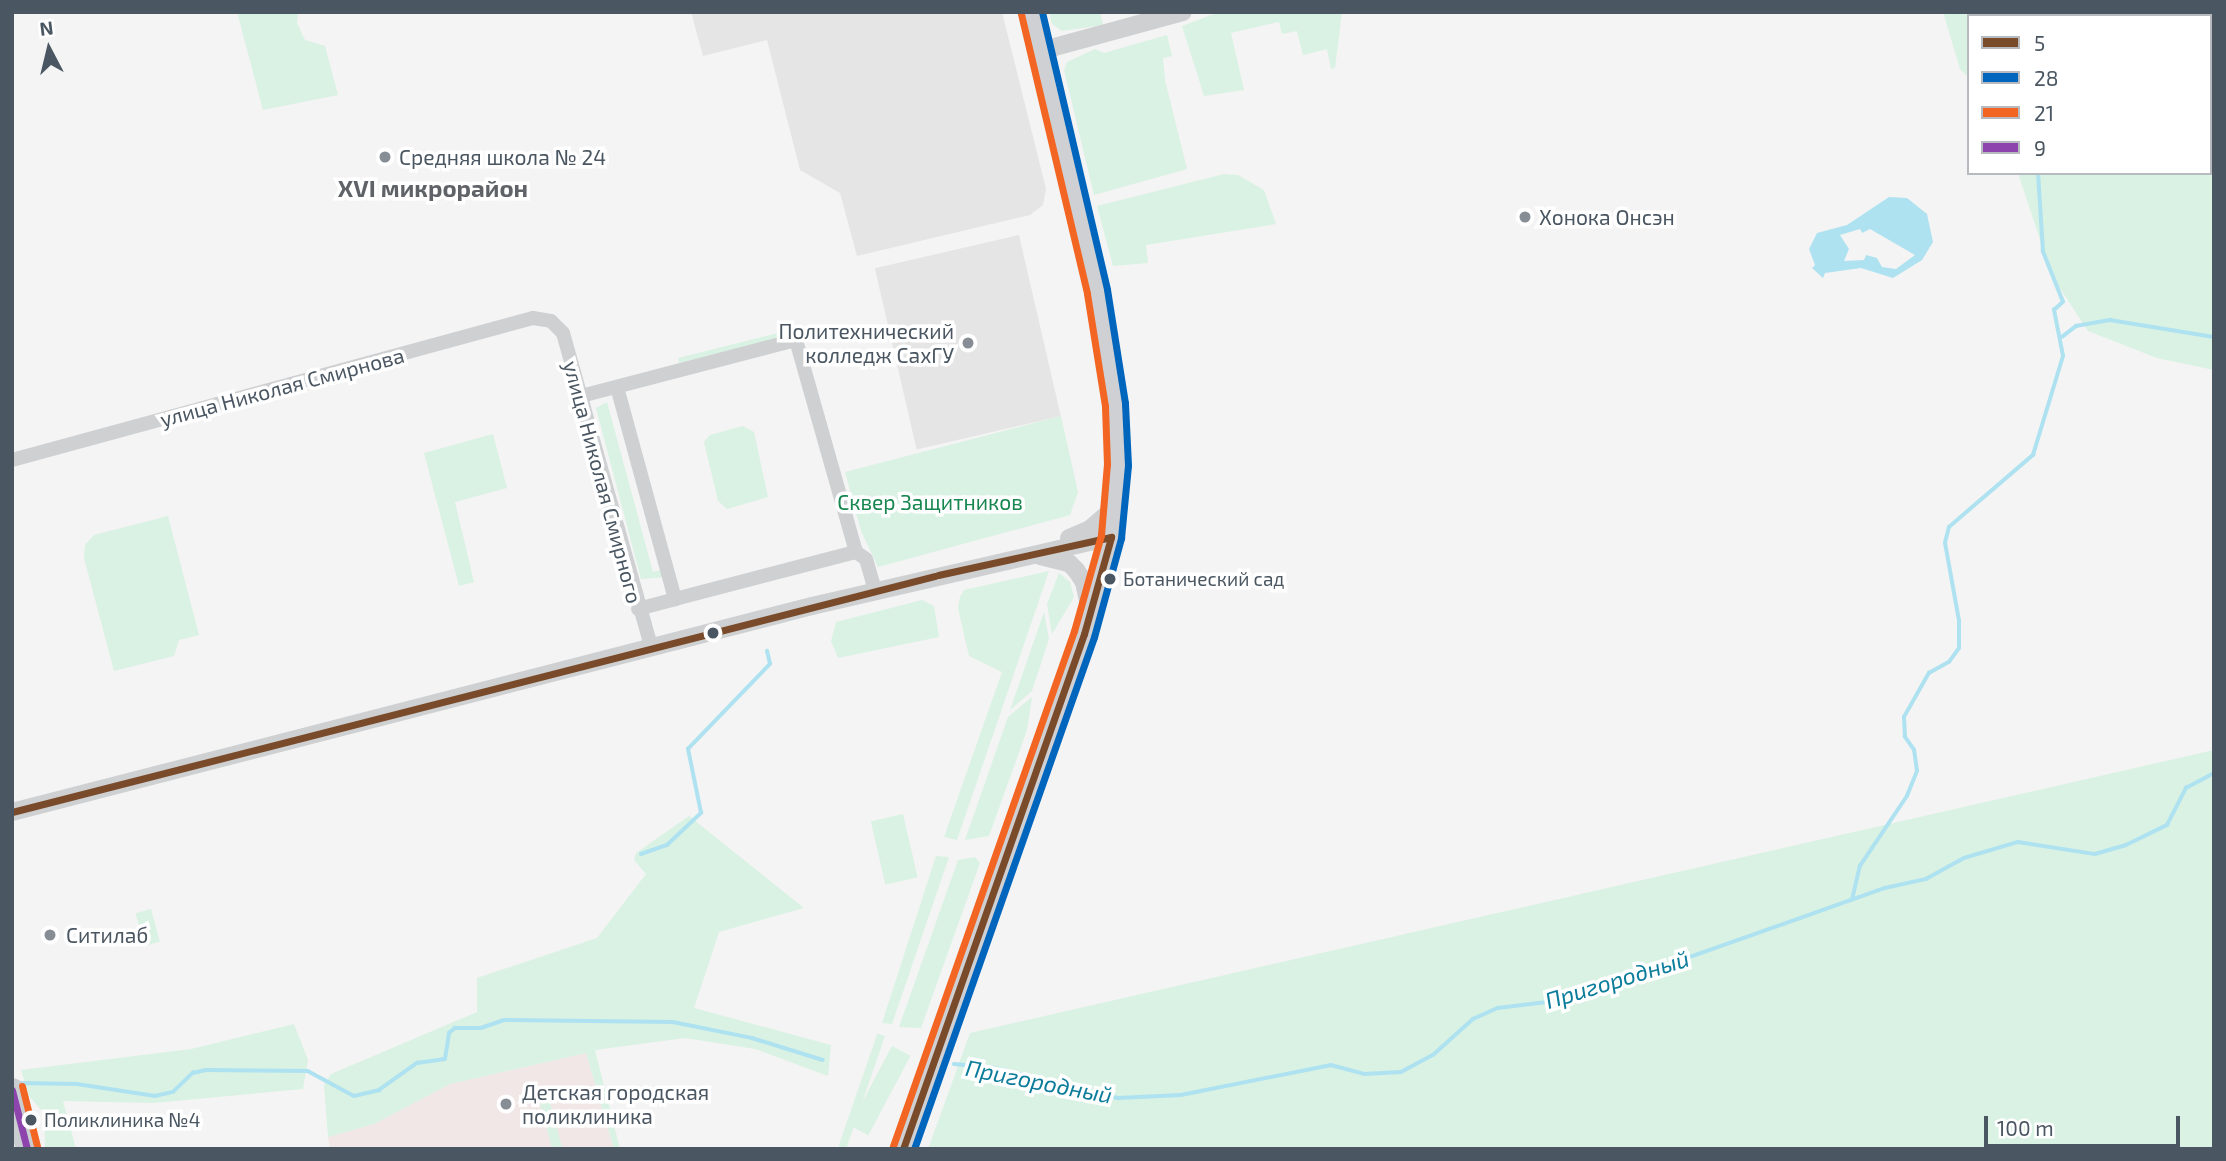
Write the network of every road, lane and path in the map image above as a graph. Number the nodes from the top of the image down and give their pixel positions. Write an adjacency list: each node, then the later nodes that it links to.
1 (1031, 12): 3 (main road)
2 (1183, 12): 3 (street)
3 (1040, 51): 8 (main road)
4 (551, 321): 6 (street, улица Николая Смирного); 7 (street, улица Николая Смирнова)
5 (617, 387): 6 (street); 10 (street); 13 (street)
6 (581, 396): 14 (street, улица Николая Смирного)
7 (12, 460)
8 (1111, 511): 9 (main road); 11 (street)
9 (1111, 537): 11 (street); 15 (main road)
10 (856, 552): 12 (street); 13 (street)
11 (1026, 554): 12 (street); 15 (street)
12 (875, 590): 16 (street)
13 (675, 599): 14 (street)
14 (638, 609): 16 (street, улица Николая Смирного)
15 (1090, 612): 20 (main road)
16 (651, 647): 17 (street)
17 (12, 812)
18 (13, 1091): 19 (main road)
19 (27, 1149)
20 (903, 1149)

